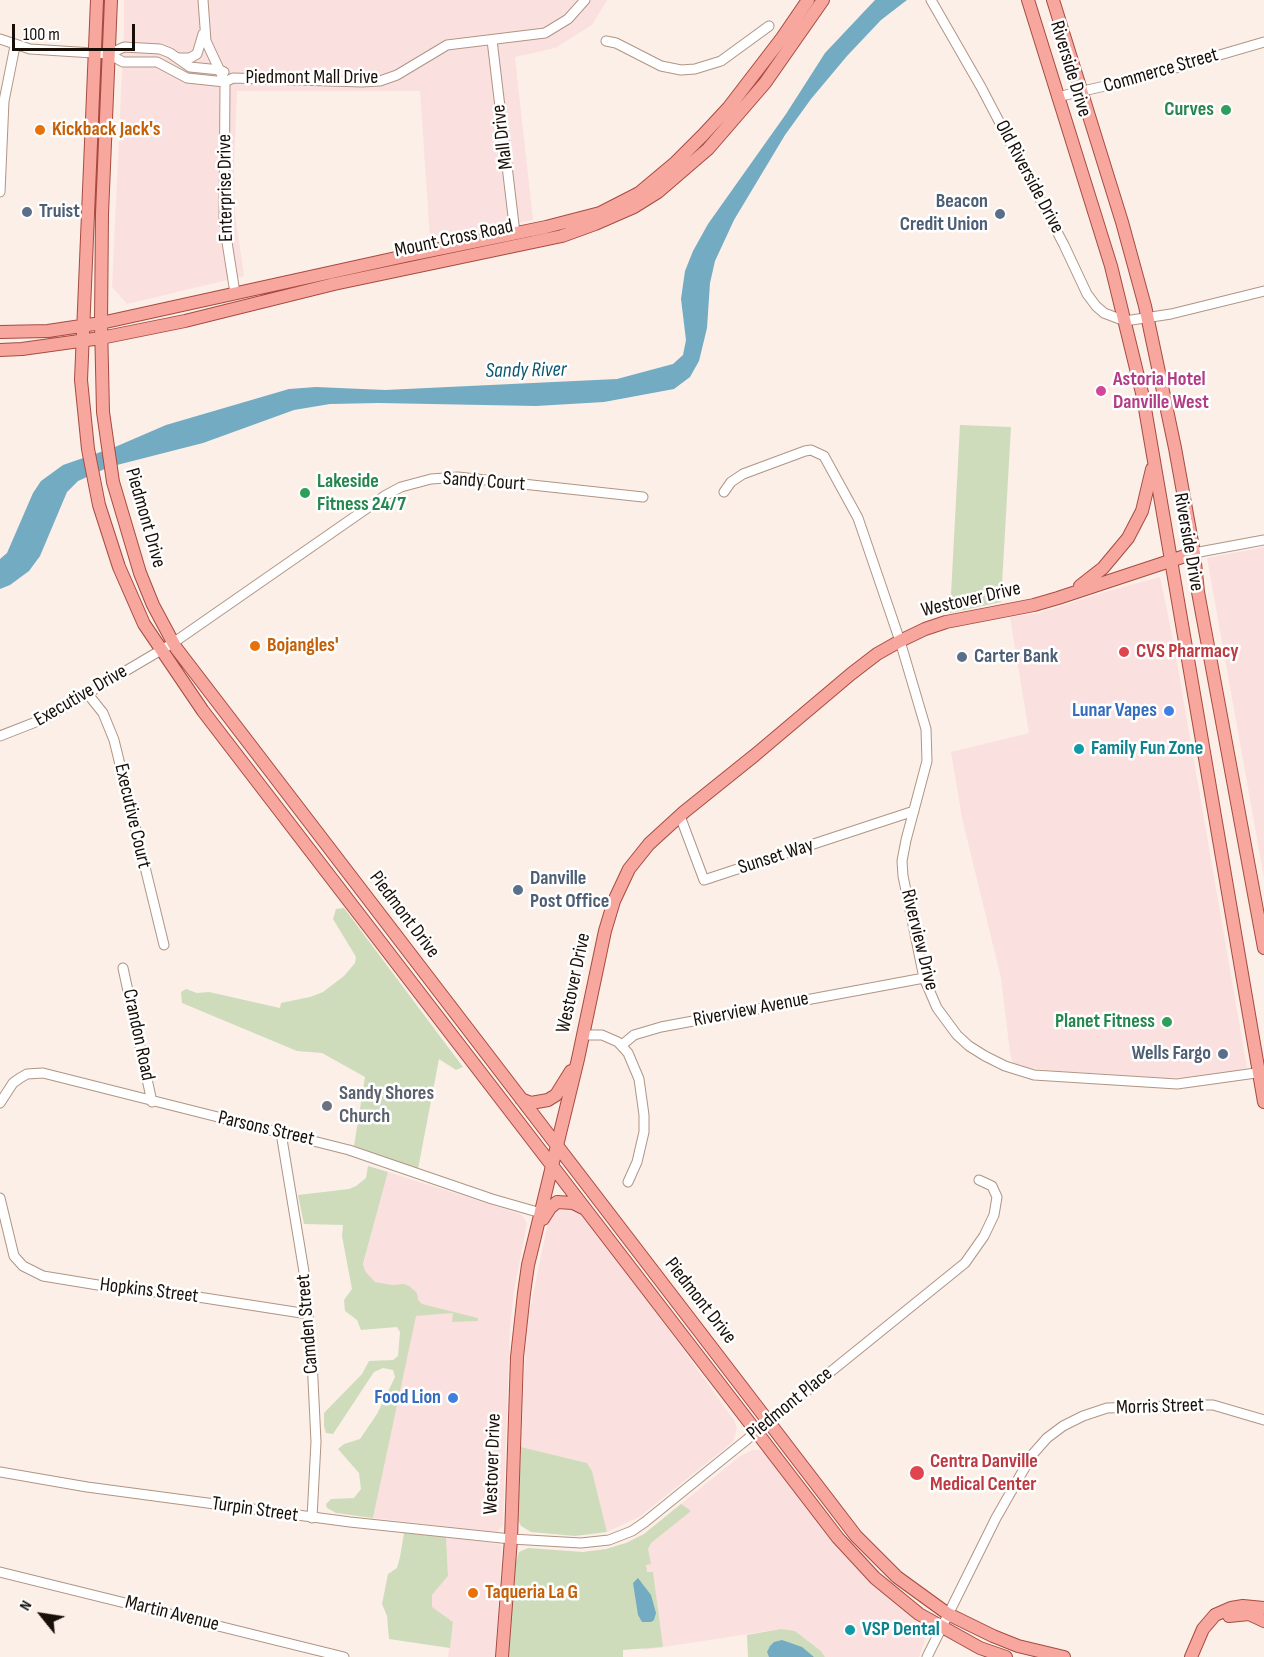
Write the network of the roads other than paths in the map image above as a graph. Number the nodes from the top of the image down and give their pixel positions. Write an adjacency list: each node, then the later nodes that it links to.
1 (97, 0): 17 (main road, Piedmont Drive)
2 (111, 0): 18 (main road, Piedmont Drive)
3 (203, 0): 11 (street, Piedmont Mall Drive)
4 (585, 0): 13 (street, Piedmont Mall Drive)
5 (808, 0): 25 (main road, Mount Cross Road)
6 (824, 0): 33 (main road, Mount Cross Road)
7 (1028, 0): 23 (main road, Riverside Drive)
8 (1053, 0): 22 (main road, Riverside Drive)
9 (933, 3): 29 (street, Old Riverside Drive)
10 (769, 26): 14 (street)
11 (204, 32): 19 (street); 20 (street, Piedmont Mall Drive)
12 (0, 39): 15 (street)
13 (492, 40): 21 (street, Piedmont Mall Drive); 25 (street, Mall Drive)
14 (606, 41)
15 (15, 46): 17 (street); 24 (street)
16 (1263, 46): 22 (street, Commerce Street)
17 (94, 53): 18 (street); 31 (main road, Piedmont Drive)
18 (109, 54): 19 (street); 21 (street); 30 (main road, Piedmont Drive)
19 (178, 58): 20 (street)
20 (220, 69): 21 (street, Piedmont Mall Drive)
21 (229, 80): 27 (street, Enterprise Drive)
22 (1082, 93): 23 (street, Commerce Street); 28 (main road, Riverside Drive)
23 (1057, 97): 29 (main road, Riverside Drive)
24 (0, 192)
25 (515, 233): 27 (main road, Mount Cross Road)
26 (1264, 291): 28 (street)
27 (235, 293): 30 (main road, Mount Cross Road)
28 (1147, 318): 29 (street); 40 (main road, Riverside Drive)
29 (1125, 321): 36 (main road, Riverside Drive)
30 (101, 324): 31 (main road, Mount Cross Road); 33 (main road, Piedmont Drive)
31 (83, 326): 32 (main road, Mount Cross Road); 34 (main road, Piedmont Drive)
32 (0, 332)
33 (101, 338): 34 (main road, Mount Cross Road); 44 (main road, Piedmont Drive)
34 (82, 341): 35 (main road, Mount Cross Road); 45 (main road, Piedmont Drive)
35 (0, 350)
36 (1153, 456): 41 (main road, Riverside Drive); 42 (main road)
37 (724, 492): 43 (street, Riverview Drive)
38 (643, 497): 44 (street, Sandy Court)
39 (1264, 540): 40 (street)
40 (1194, 553): 41 (main road, Westover Drive); 51 (main road, Riverside Drive)
41 (1171, 562): 42 (main road, Westover Drive); 57 (main road, Riverside Drive)
42 (1071, 592): 43 (main road, Westover Drive)
43 (900, 640): 48 (street, Riverview Drive); 49 (main road, Westover Drive)
44 (173, 643): 45 (street, Sandy Court); 58 (main road, Piedmont Drive)
45 (160, 650): 46 (street, Executive Drive); 64 (main road, Piedmont Drive)
46 (87, 693): 47 (street, Executive Drive); 50 (street, Executive Court)
47 (0, 736)
48 (914, 811): 49 (street, Sunset Way); 53 (street, Riverview Drive)
49 (680, 816): 54 (main road, Westover Drive)
50 (164, 945)
51 (1264, 948)
52 (123, 968): 59 (street, Crandon Road)
53 (924, 978): 55 (street, Riverview Avenue); 57 (street, Riverview Drive)
54 (583, 1035): 55 (street); 56 (main road, Westover Drive)
55 (622, 1045): 66 (street)
56 (578, 1059): 58 (main road); 63 (main road, Westover Drive)
57 (1261, 1072): 60 (main road, Riverside Drive)
58 (520, 1099): 63 (main road, Piedmont Drive)
59 (152, 1102): 61 (street, Parsons Street); 62 (street, Parsons Street)
60 (1264, 1102)
61 (0, 1104)
62 (281, 1132): 69 (street, Parsons Street); 71 (street, Camden Street)
63 (557, 1146): 64 (main road, Westover Drive); 73 (main road, Piedmont Drive)
64 (552, 1165): 68 (main road, Piedmont Drive); 69 (main road, Westover Drive)
65 (979, 1180): 73 (street, Piedmont Place)
66 (628, 1182)
67 (0, 1198): 71 (street, Hopkins Street)
68 (586, 1209): 70 (main road); 74 (main road, Piedmont Drive)
69 (541, 1213): 70 (main road, Westover Drive)
70 (537, 1230): 77 (main road, Westover Drive)
71 (308, 1314): 76 (street, Camden Street)
72 (1264, 1420): 80 (street, Morris Street)
73 (768, 1421): 74 (street, Piedmont Place); 80 (main road, Piedmont Drive)
74 (757, 1432): 77 (street, Piedmont Place); 82 (main road, Piedmont Drive)
75 (0, 1472): 76 (street, Turpin Street)
76 (312, 1518): 77 (street, Turpin Street)
77 (511, 1539): 84 (main road, Westover Drive)
78 (0, 1572): 83 (street, Martin Avenue)
79 (1261, 1606): 88 (main road)
80 (948, 1614): 82 (street, Morris Street); 87 (main road, Piedmont Drive)
81 (1264, 1621): 89 (main road)
82 (942, 1628): 85 (street, Morris Street); 86 (main road, Piedmont Drive)
83 (344, 1657)
84 (502, 1657)
85 (927, 1657)
86 (1006, 1657)
87 (1064, 1657)
88 (1191, 1657)
89 (1202, 1657)

